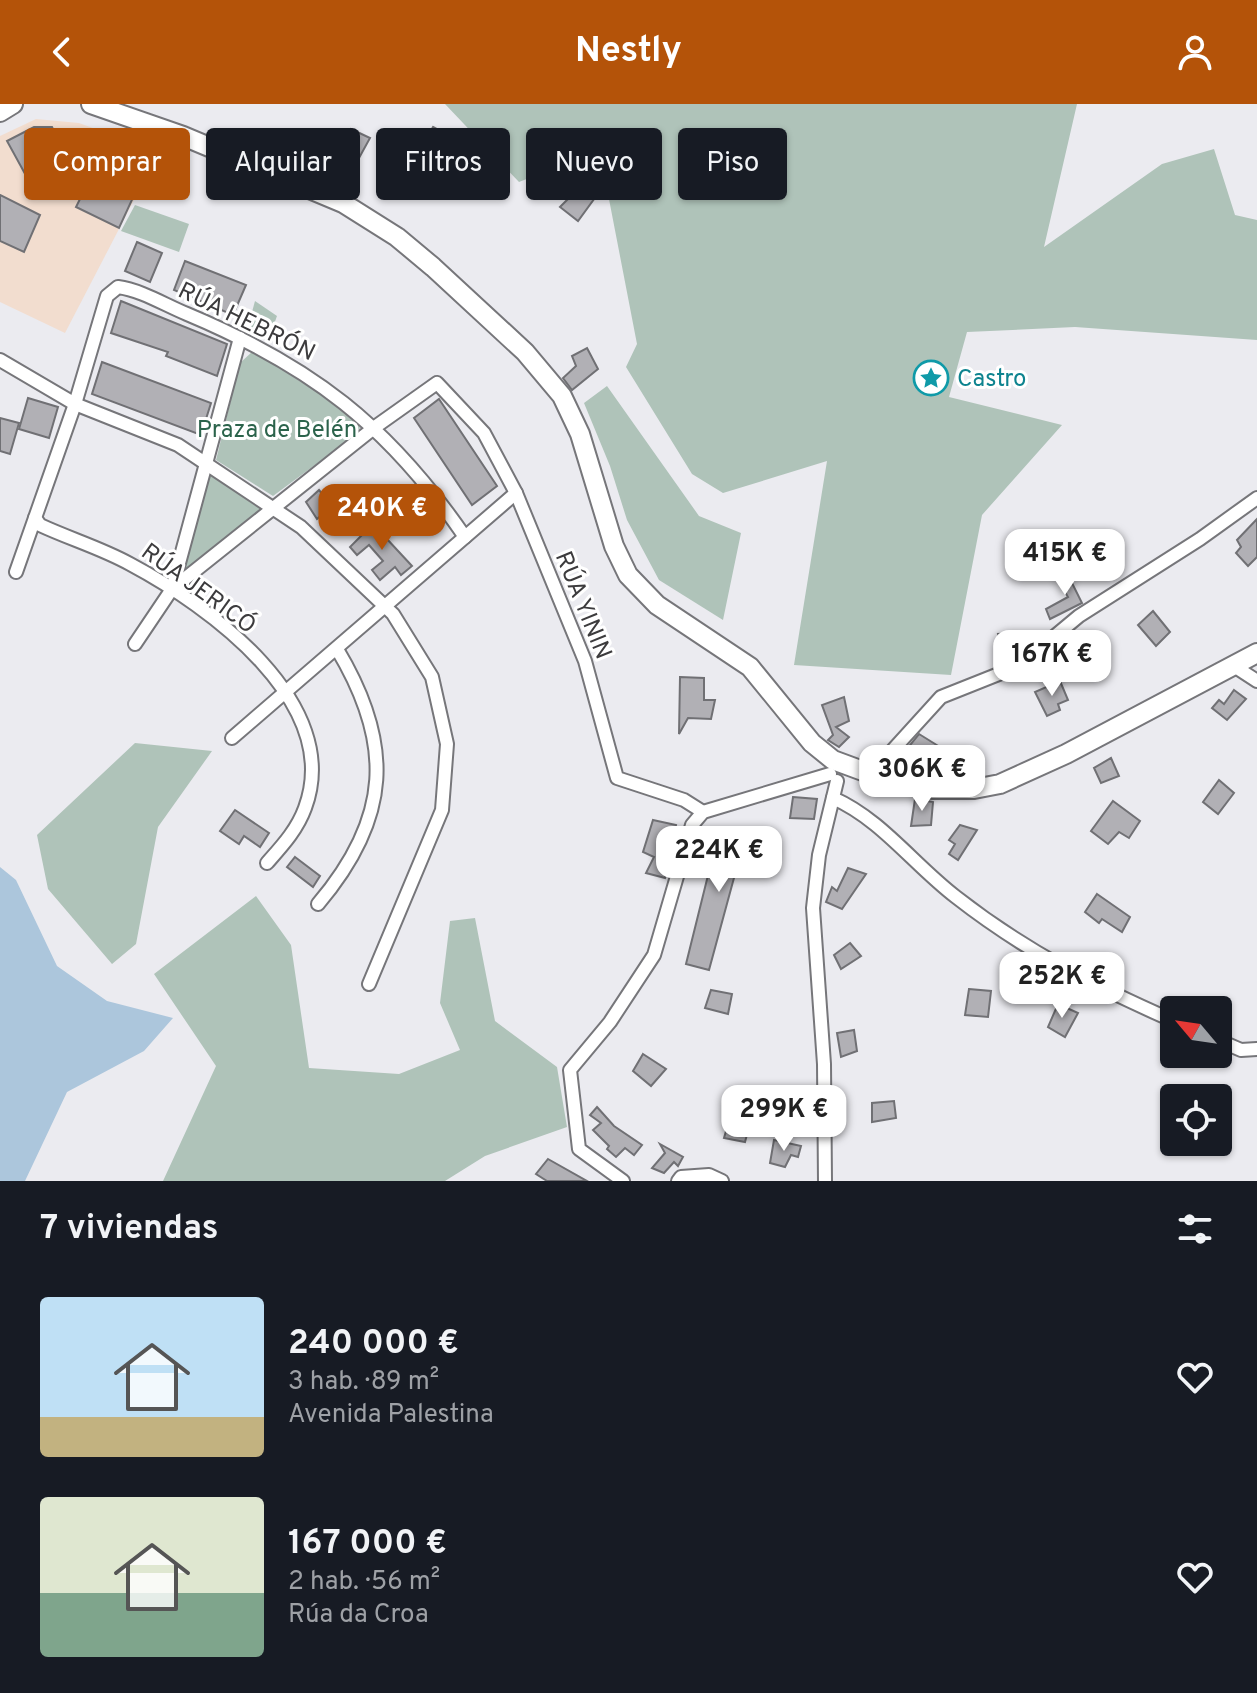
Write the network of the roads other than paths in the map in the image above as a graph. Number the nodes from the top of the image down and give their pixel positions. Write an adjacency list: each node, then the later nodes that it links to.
1 (13, 104): 3 (main road)
2 (91, 104): 24 (main road)
3 (0, 112)
4 (240, 338): 6 (street, RÚA HEBRÓN); 7 (street, RÚA HEBRÓN); 8 (street)
5 (0, 360): 6 (street)
6 (75, 404): 8 (street); 12 (street)
7 (375, 427): 9 (street, RÚA YININ); 11 (street); 13 (street, RÚA HEBRÓN)
8 (208, 463): 11 (street); 15 (street)
9 (516, 493): 13 (street); 27 (street, RÚA YININ)
10 (1257, 498): 25 (street)
11 (275, 508): 15 (street); 16 (street)
12 (35, 518): 14 (street); 15 (street, RÚA JERICÓ)
13 (465, 537): 16 (street)
14 (16, 572)
15 (172, 589): 17 (street); 22 (street, RÚA JERICÓ)
16 (385, 606): 18 (street); 30 (street)
17 (135, 644)
18 (337, 649): 22 (street); 29 (street)
19 (1257, 653): 20 (main road)
20 (1234, 666): 21 (street); 25 (main road)
21 (1257, 681)
22 (286, 691): 23 (street); 28 (street, RÚA JERICÓ)
23 (232, 738)
24 (833, 772): 25 (main road); 26 (street); 27 (street)
25 (871, 774)
26 (833, 798): 31 (street); 37 (street)
27 (703, 812): 34 (street)
28 (267, 863)
29 (318, 904)
30 (369, 984)
31 (1160, 1015)
32 (1232, 1046): 33 (street)
33 (1257, 1049)
34 (623, 1181)
35 (678, 1181): 36 (street)
36 (722, 1181)
37 (825, 1181)

